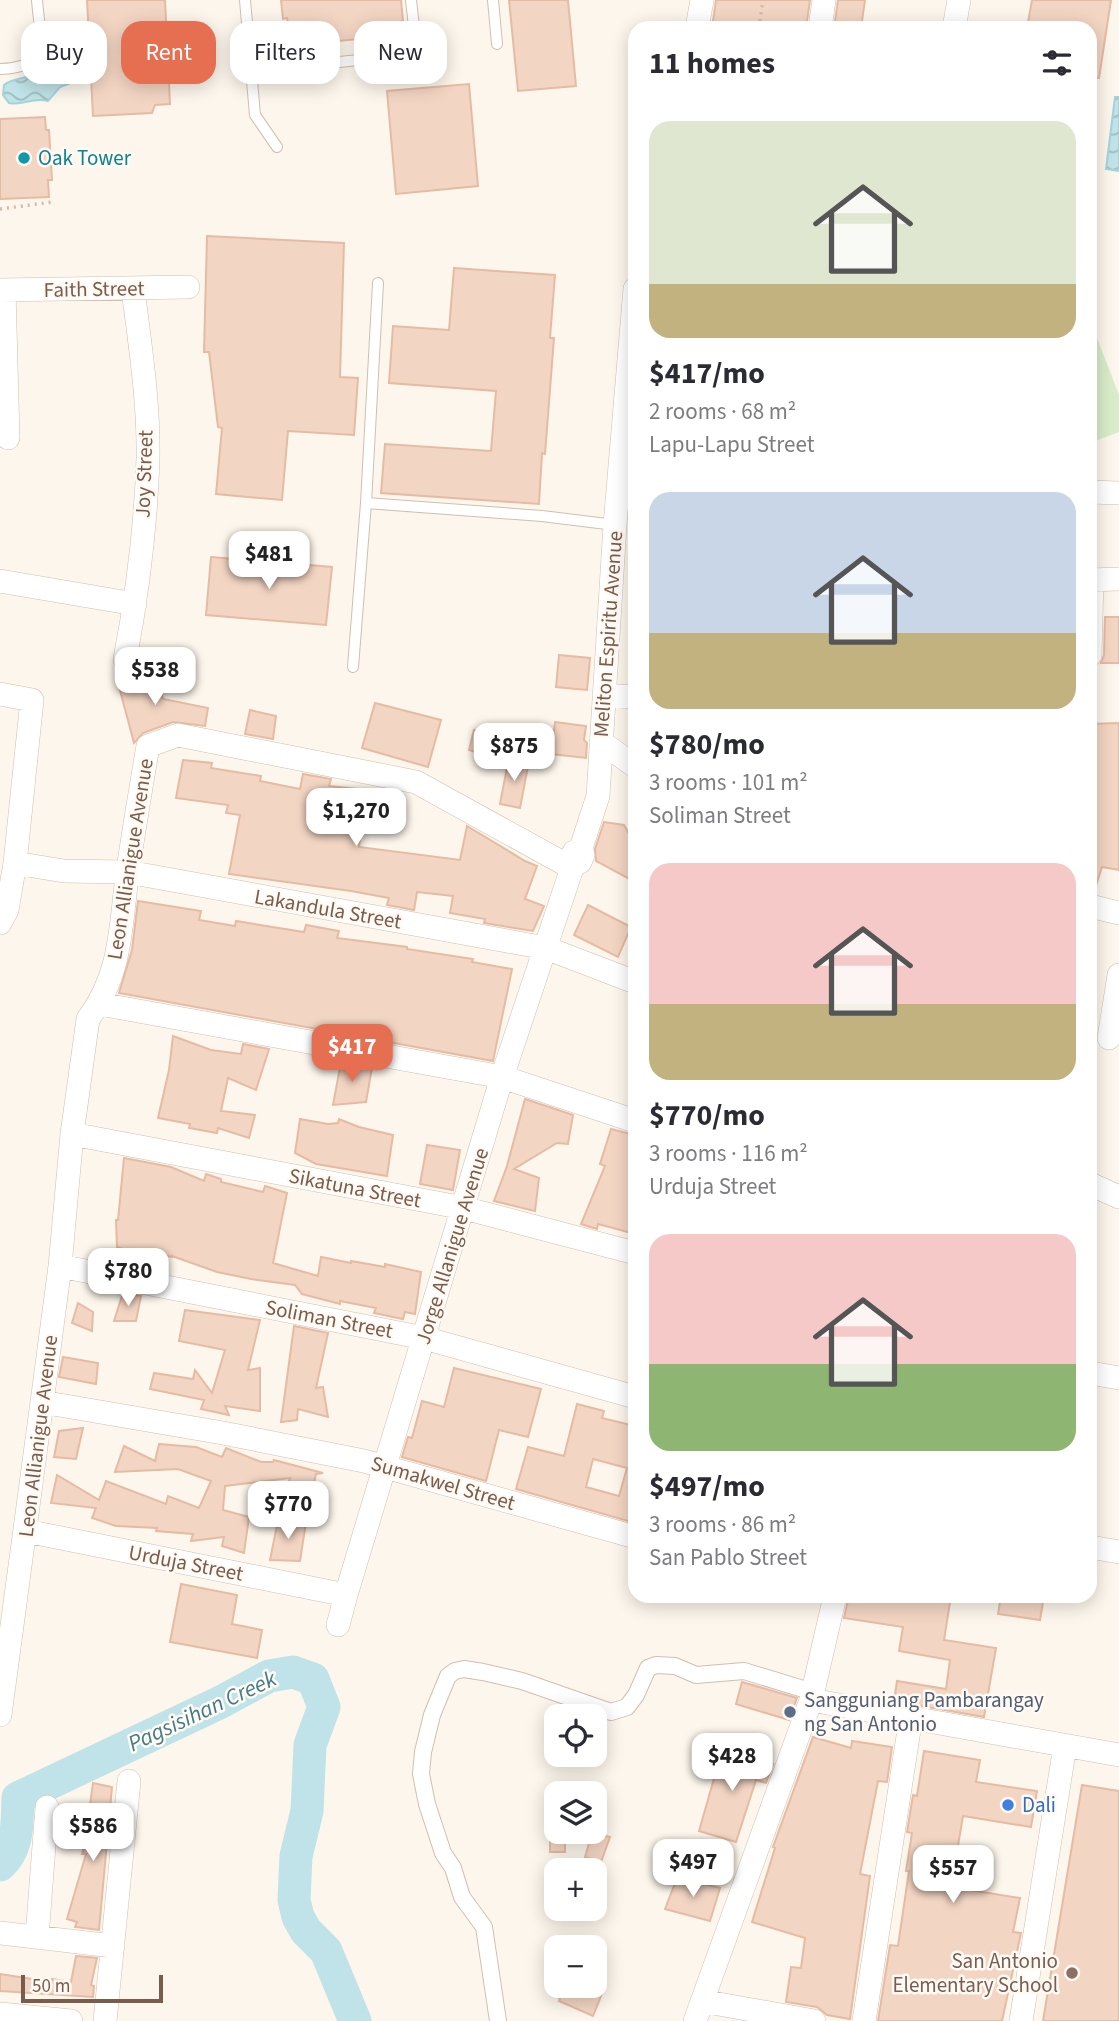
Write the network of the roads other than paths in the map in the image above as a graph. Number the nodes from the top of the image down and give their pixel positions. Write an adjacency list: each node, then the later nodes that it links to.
1 (37, 0): 14 (lane)
2 (245, 0): 8 (lane)
3 (411, 0): 13 (lane)
4 (493, 0): 12 (lane)
5 (702, 0): 9 (street)
6 (824, 0): 10 (street)
7 (959, 0): 11 (street)
8 (247, 21)
9 (698, 21)
10 (821, 21)
11 (955, 21)
12 (497, 44)
13 (340, 62)
14 (0, 69)
15 (253, 84): 16 (lane)
16 (277, 147)
17 (378, 283): 25 (lane)
18 (187, 287): 19 (street, Faith Street)
19 (133, 289): 20 (street, Faith Street); 31 (street, Joy Street)
20 (2, 290): 22 (street)
21 (628, 433): 26 (street, Meliton Espiritu Avenue)
22 (9, 438)
23 (1097, 492): 24 (street)
24 (1119, 493)
25 (366, 503): 26 (lane); 33 (lane)
26 (615, 524): 27 (street, Meliton Espiritu Avenue)
27 (625, 552): 35 (street, Meliton Espiritu Avenue)
28 (1119, 579): 29 (street)
29 (1097, 580)
30 (0, 581): 31 (street)
31 (135, 604): 32 (street, Joy Street)
32 (125, 660)
33 (353, 667)
34 (0, 694): 40 (street)
35 (604, 695): 36 (street); 37 (street, Meliton Espiritu Avenue)
36 (628, 697)
37 (601, 742): 38 (street); 39 (street, Meliton Espiritu Avenue)
38 (628, 761)
39 (576, 859): 41 (street, Leon Allianigue Avenue); 45 (street, Jorge Allanigue Avenue)
40 (15, 863): 41 (street, Lakandula Street); 44 (street)
41 (128, 872): 45 (street, Lakandula Street); 48 (street, Leon Allianigue Avenue)
42 (1097, 908): 43 (street)
43 (1119, 913)
44 (0, 923)
45 (546, 948): 47 (street, Lakandula Street); 50 (street, Jorge Allanigue Avenue)
46 (1119, 975): 49 (street)
47 (628, 979)
48 (100, 1004): 50 (street); 52 (street, Leon Allianigue Avenue)
49 (1110, 1038)
50 (502, 1077): 51 (street); 55 (street, Jorge Allanigue Avenue)
51 (628, 1119)
52 (72, 1134): 55 (street, Sikatuna Street); 57 (street, Leon Allianigue Avenue)
53 (1097, 1187): 54 (street)
54 (1119, 1197)
55 (464, 1208): 56 (street, Sikatuna Street); 58 (street, Jorge Allanigue Avenue)
56 (628, 1251)
57 (60, 1266): 58 (street, Soliman Street); 62 (street, Leon Allianigue Avenue)
58 (424, 1338): 61 (street, Soliman Street); 63 (street, Jorge Allanigue Avenue)
59 (1097, 1374): 60 (street)
60 (1119, 1378)
61 (628, 1395)
62 (42, 1402): 63 (street, Sumakwel Street); 64 (street, Leon Allianigue Avenue)
63 (385, 1465): 65 (street, Sumakwel Street); 68 (street, Jorge Allanigue Avenue)
64 (26, 1531): 68 (street, Urduja Street); 72 (street, Leon Allianigue Avenue)
65 (628, 1535)
66 (1097, 1548): 67 (street)
67 (1119, 1552)
68 (346, 1595): 70 (street, Jorge Allanigue Avenue)
69 (833, 1603): 71 (street)
70 (338, 1625)
71 (812, 1696): 73 (street); 81 (street); 85 (street)
72 (0, 1715)
73 (911, 1717): 74 (street); 87 (street)
74 (1065, 1746): 75 (street); 88 (street)
75 (1119, 1755)
76 (128, 1781): 80 (street)
77 (47, 1807): 79 (street)
78 (0, 1933): 79 (street)
79 (37, 1937): 80 (street)
80 (113, 1946): 84 (street)
81 (698, 2011): 86 (street)
82 (0, 2014): 83 (street)
83 (71, 2021)
84 (105, 2021)
85 (498, 2021)
86 (814, 2021)
87 (864, 2021)
88 (1021, 2021)

